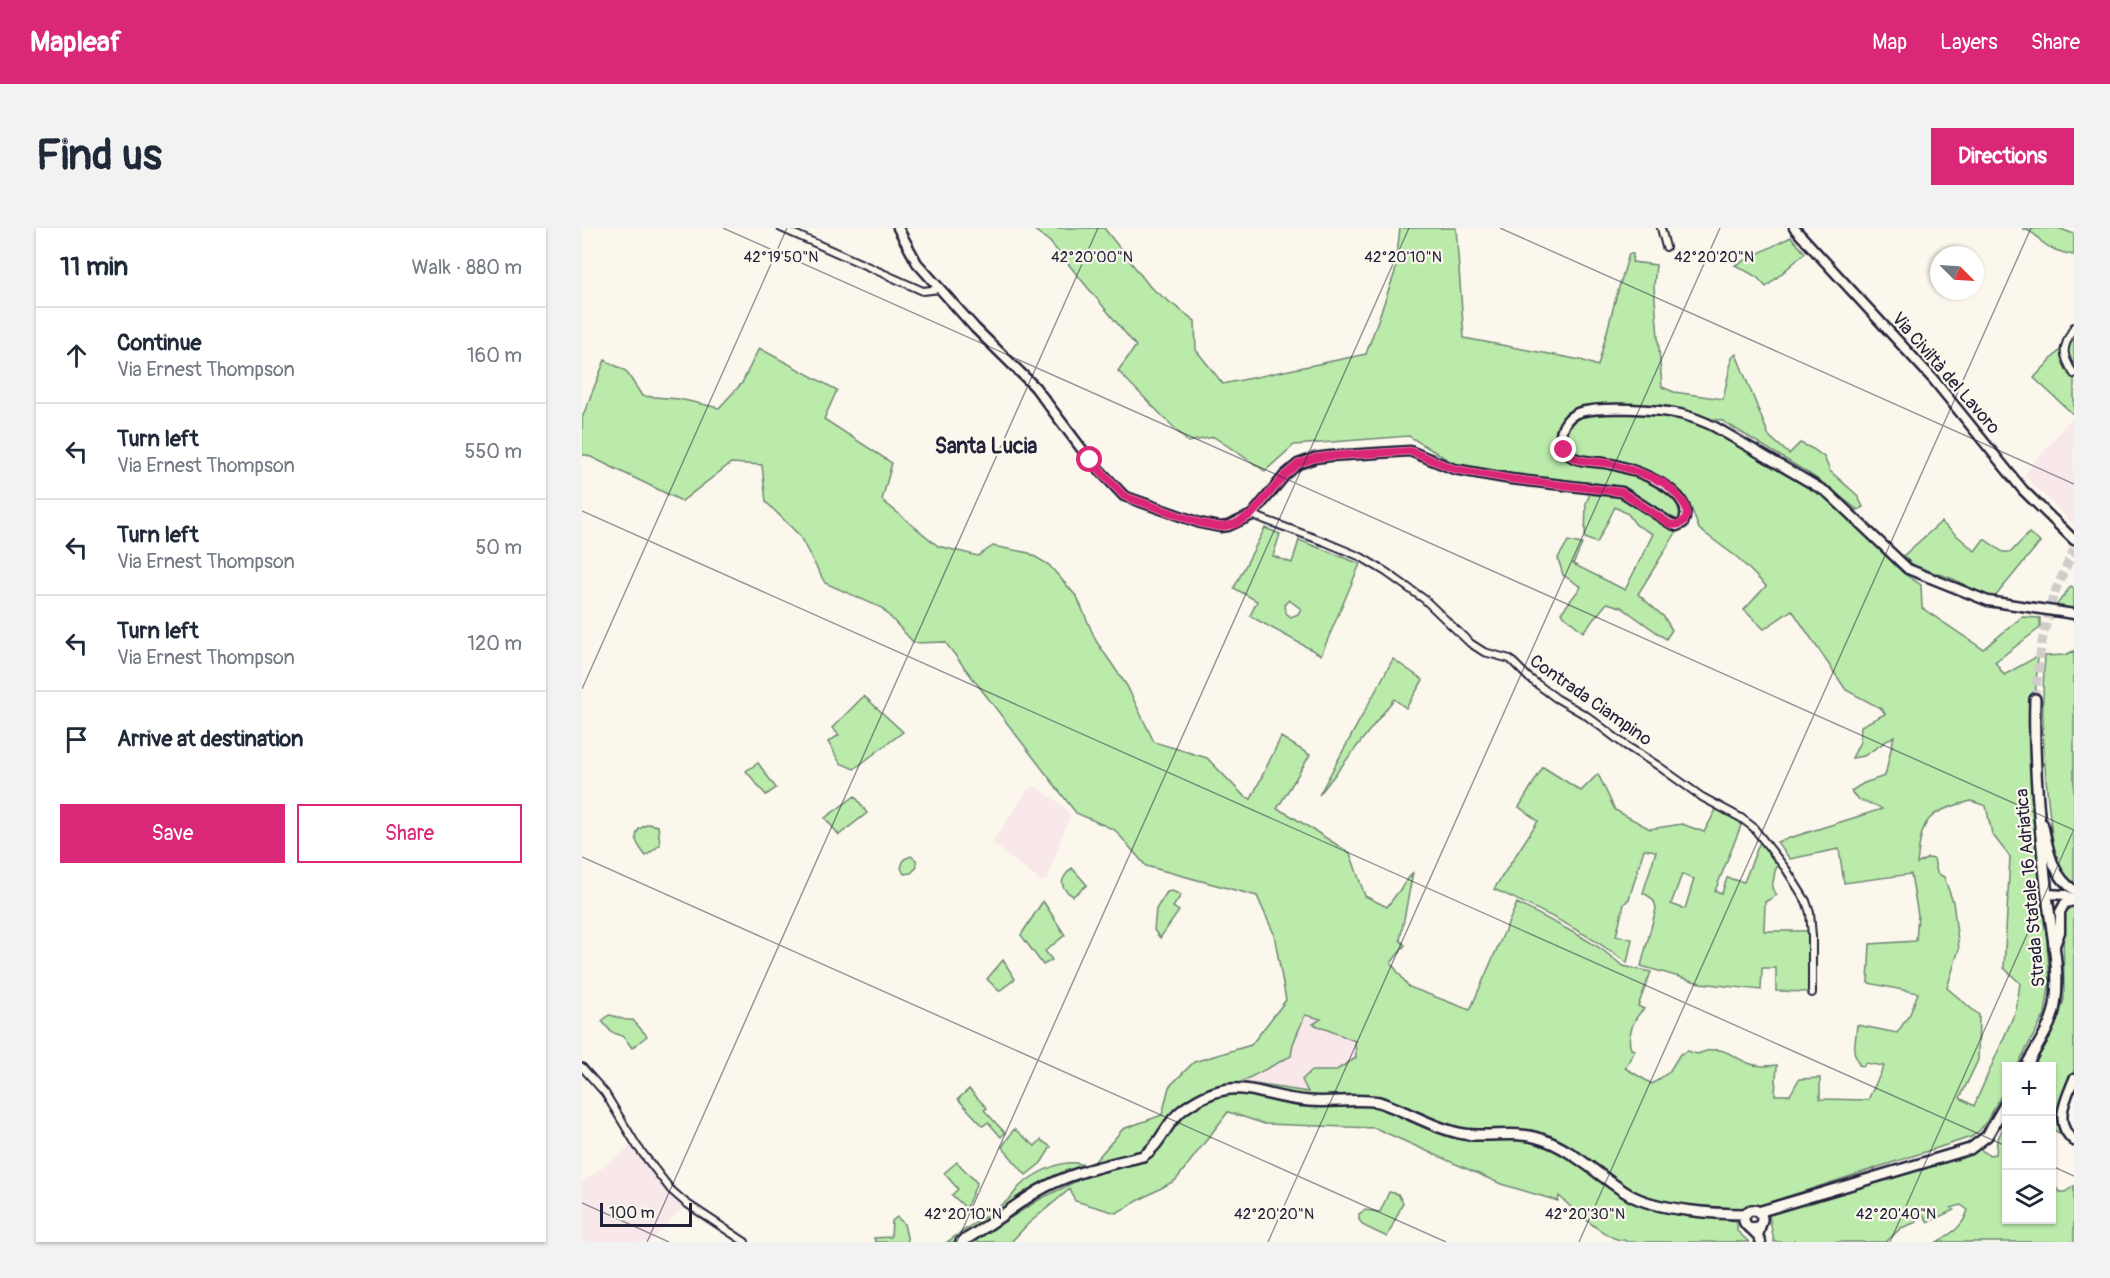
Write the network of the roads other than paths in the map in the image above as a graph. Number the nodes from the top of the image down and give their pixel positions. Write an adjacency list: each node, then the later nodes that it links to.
1 (782, 228): 6 (street)
2 (898, 228): 6 (street)
3 (1661, 228): 5 (street)
4 (1794, 228): 10 (street, Via Civiltà del Lavoro)
5 (1666, 247)
6 (940, 289): 9 (street)
7 (2074, 327): 8 (street)
8 (2074, 374)
9 (1252, 514): 11 (street); 17 (street, Contrada Ciampino)
10 (2074, 540)
11 (2074, 614)
12 (2035, 699): 13 (main road, Strada Statale 16 Adriatica)
13 (2038, 800): 14 (main road, Strada Statale 16 Adriatica); 15 (street)
14 (2047, 894): 15 (street); 16 (main road, Strada Statale 16 Adriatica)
15 (2074, 895): 16 (street)
16 (2054, 948): 18 (main road, Strada Statale 16 Adriatica)
17 (1812, 993)
18 (2028, 1062)
19 (582, 1067): 26 (street)
20 (2074, 1079): 22 (street)
21 (2002, 1111): 23 (main road)
22 (2074, 1141)
23 (1760, 1217): 24 (main road); 24 (main road); 25 (street)
24 (1747, 1221): 25 (street); 27 (main road)
25 (1760, 1239)
26 (745, 1242)
27 (961, 1242)

